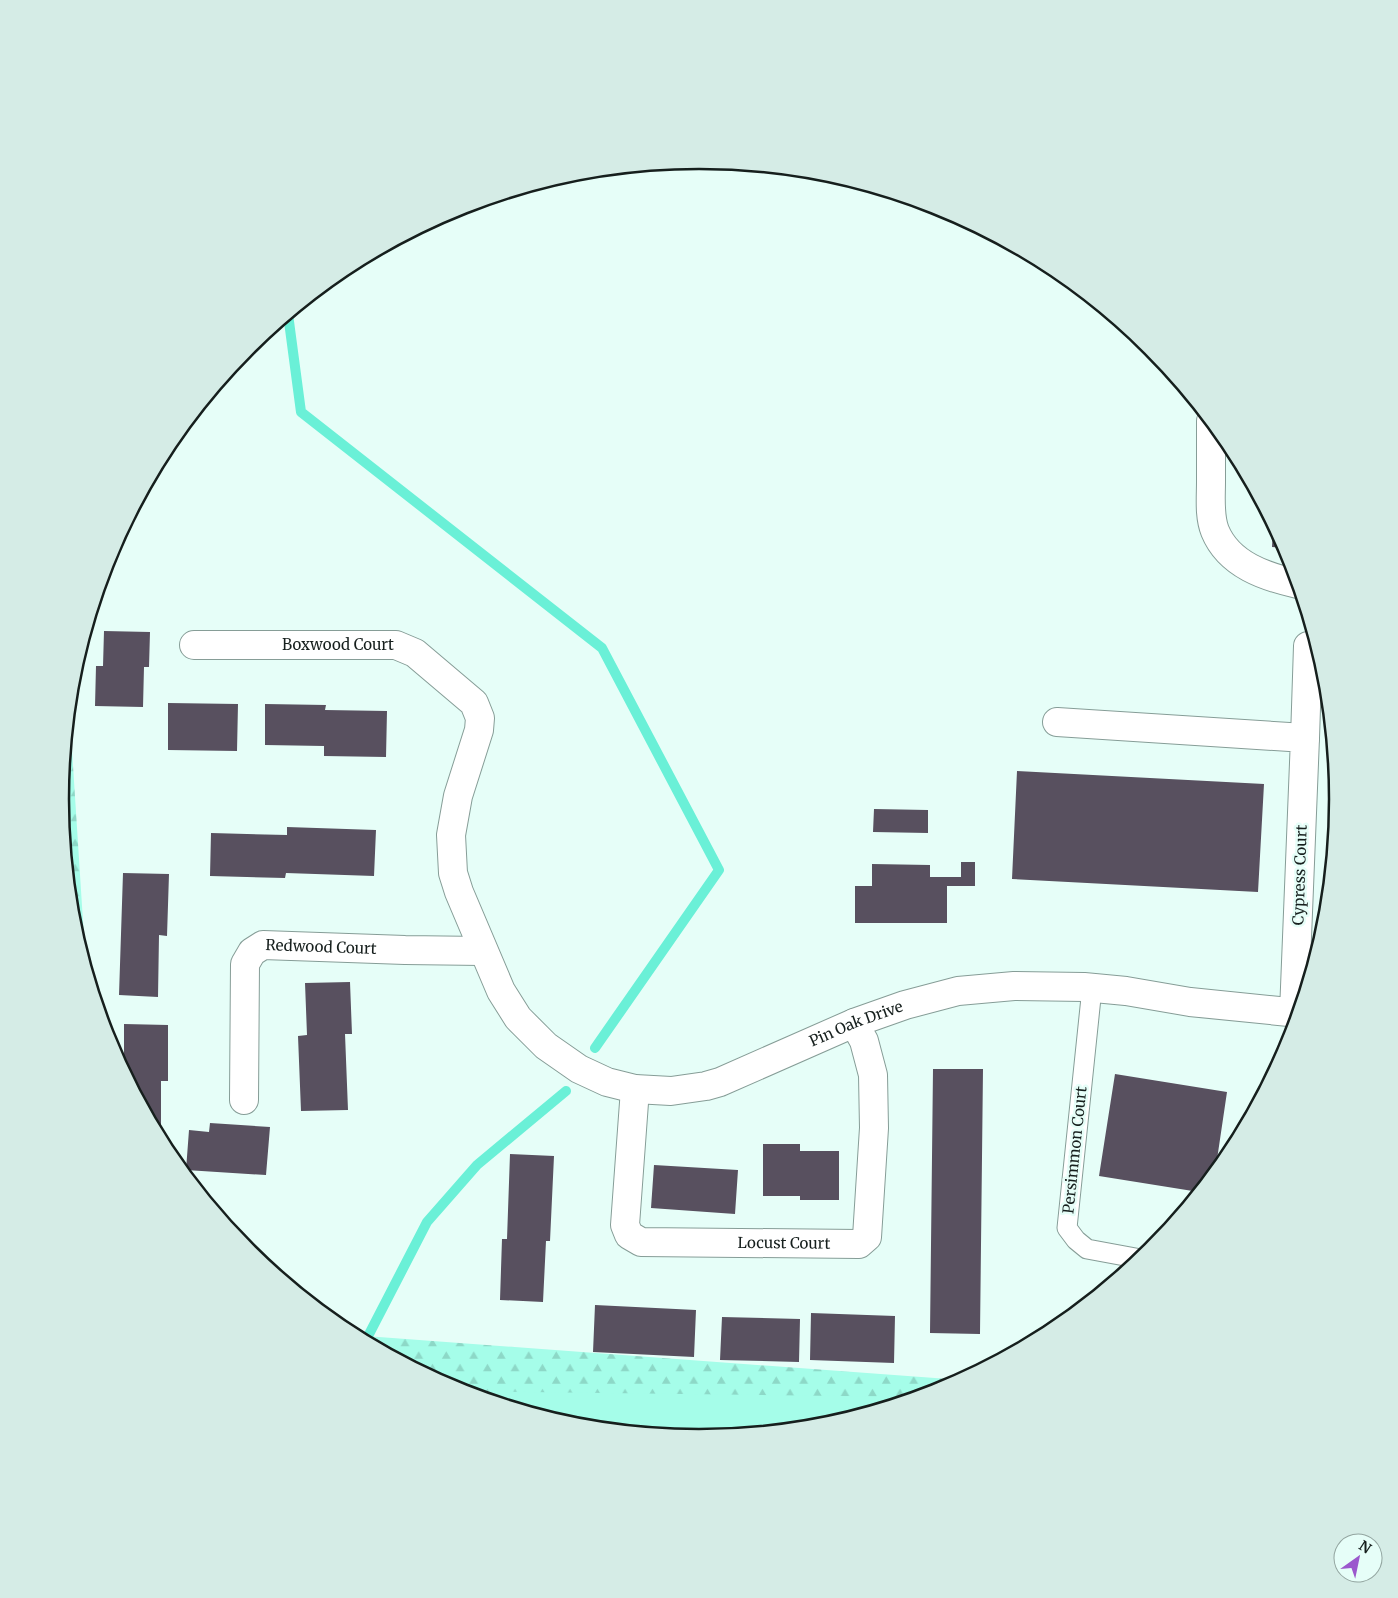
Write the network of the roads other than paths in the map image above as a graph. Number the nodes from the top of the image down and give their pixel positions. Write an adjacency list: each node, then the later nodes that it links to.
1 (1211, 432): 2 (street)
2 (1291, 583)
3 (194, 645): 7 (street, Boxwood Court)
4 (1308, 646): 6 (street, Cypress Court)
5 (1057, 722): 6 (street)
6 (1305, 738): 9 (street, Cypress Court)
7 (482, 951): 12 (street, Pin Oak Drive); 13 (street, Redwood Court)
8 (1092, 988): 10 (street, Pin Oak Drive); 11 (street, Pin Oak Drive); 14 (lane, Persimmon Court)
9 (1296, 1001)
10 (1292, 1013)
11 (854, 1023): 12 (street, Pin Oak Drive); 12 (street, Locust Court)
12 (634, 1089)
13 (244, 1100)
14 (1132, 1257)

